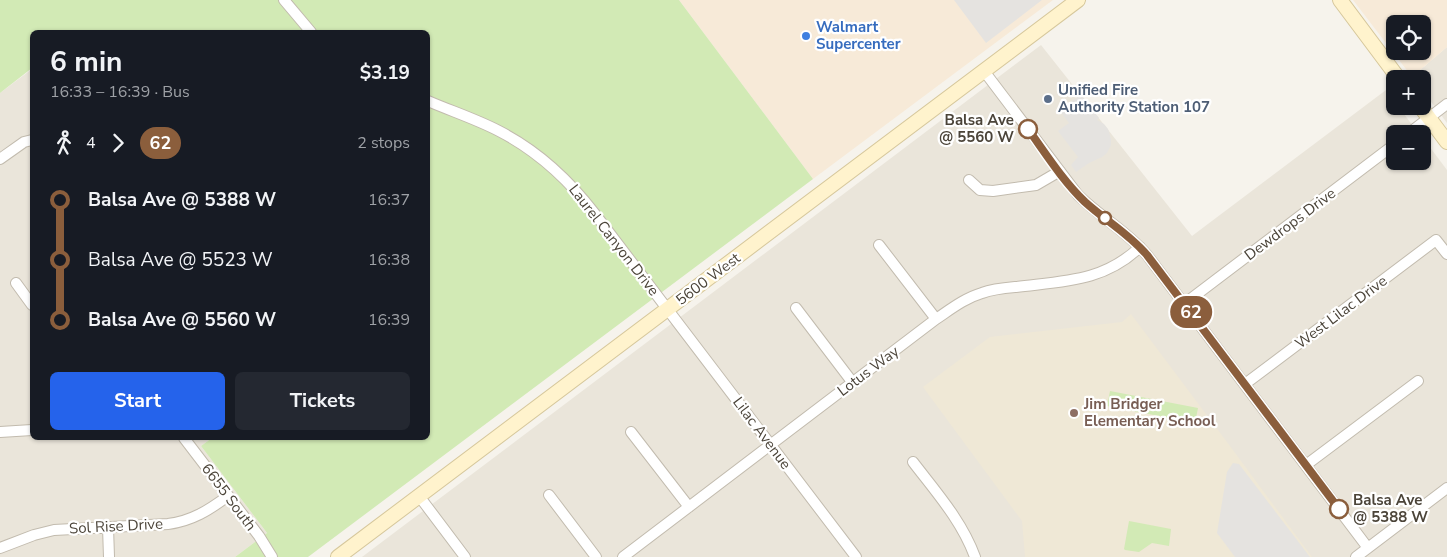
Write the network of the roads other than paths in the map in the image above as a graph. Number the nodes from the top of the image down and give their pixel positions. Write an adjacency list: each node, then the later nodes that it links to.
1 (284, 0): 4 (street)
2 (1078, 0): 6 (main road, 5600 West)
3 (1340, 0): 5 (main road)
4 (309, 30)
5 (1392, 70)
6 (984, 71): 16 (street); 25 (main road, 5600 West)
7 (430, 102): 25 (street, Laurel Canyon Drive)
8 (1447, 104): 10 (street)
9 (1427, 115): 10 (main road)
10 (1429, 118): 11 (street); 13 (main road)
11 (1420, 125)
12 (30, 140): 15 (street)
13 (1447, 142)
14 (1386, 151): 23 (street, Dewdrops Drive)
15 (0, 159)
16 (1060, 172): 17 (street); 19 (street)
17 (969, 180)
18 (879, 245): 26 (street)
19 (1140, 247): 23 (street); 26 (street, Lotus Way)
20 (1447, 254): 29 (street, West Lilac Drive)
21 (16, 283): 22 (street)
22 (30, 303)
23 (1184, 304): 29 (street)
24 (796, 308): 28 (street)
25 (668, 309): 34 (street, Lilac Avenue); 40 (main road, 5600 West)
26 (936, 319): 28 (street, Lotus Way)
27 (1418, 381): 36 (street)
28 (852, 383): 34 (street, Lotus Way)
29 (1245, 384): 36 (street)
30 (30, 430): 31 (street)
31 (0, 432)
32 (631, 432): 41 (street)
33 (186, 440): 39 (street, 6655 South)
34 (771, 445): 41 (street, Lotus Way); 51 (street, Lilac Avenue)
35 (913, 462): 52 (street)
36 (1306, 465): 44 (street)
37 (1447, 488): 44 (street)
38 (549, 495): 49 (street)
39 (228, 496): 42 (street, Sol Rise Drive); 46 (street, 6655 South)
40 (419, 496): 47 (main road, 5600 West); 48 (street)
41 (689, 507): 50 (street, Lotus Way)
42 (108, 526): 43 (street, Sol Rise Drive); 45 (street)
43 (0, 548)
44 (1368, 548): 53 (street)
45 (110, 557)
46 (272, 557)
47 (338, 557)
48 (465, 557)
49 (596, 557)
50 (623, 557)
51 (856, 557)
52 (975, 557)
53 (1356, 557)

